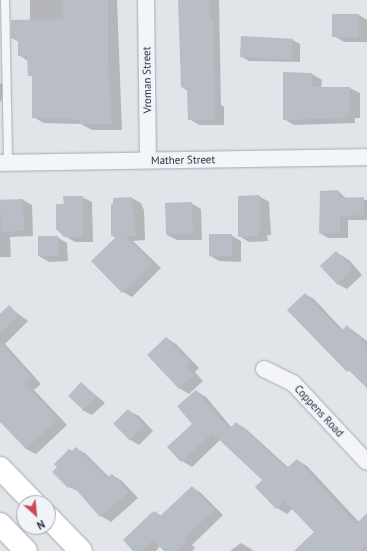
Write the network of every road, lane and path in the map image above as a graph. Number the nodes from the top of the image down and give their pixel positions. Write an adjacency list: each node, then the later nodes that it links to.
1 (5, 0): 5 (lane)
2 (146, 0): 4 (street, Vroman Street)
3 (367, 157): 4 (street, Mather Street)
4 (148, 160): 5 (street, Mather Street)
5 (4, 162)
6 (264, 369): 7 (street, Coppens Road)
7 (367, 462)
8 (0, 468): 9 (main road)
9 (26, 495)
10 (0, 524): 12 (main road)
11 (56, 525): 13 (main road)
12 (26, 551)
13 (82, 551)

